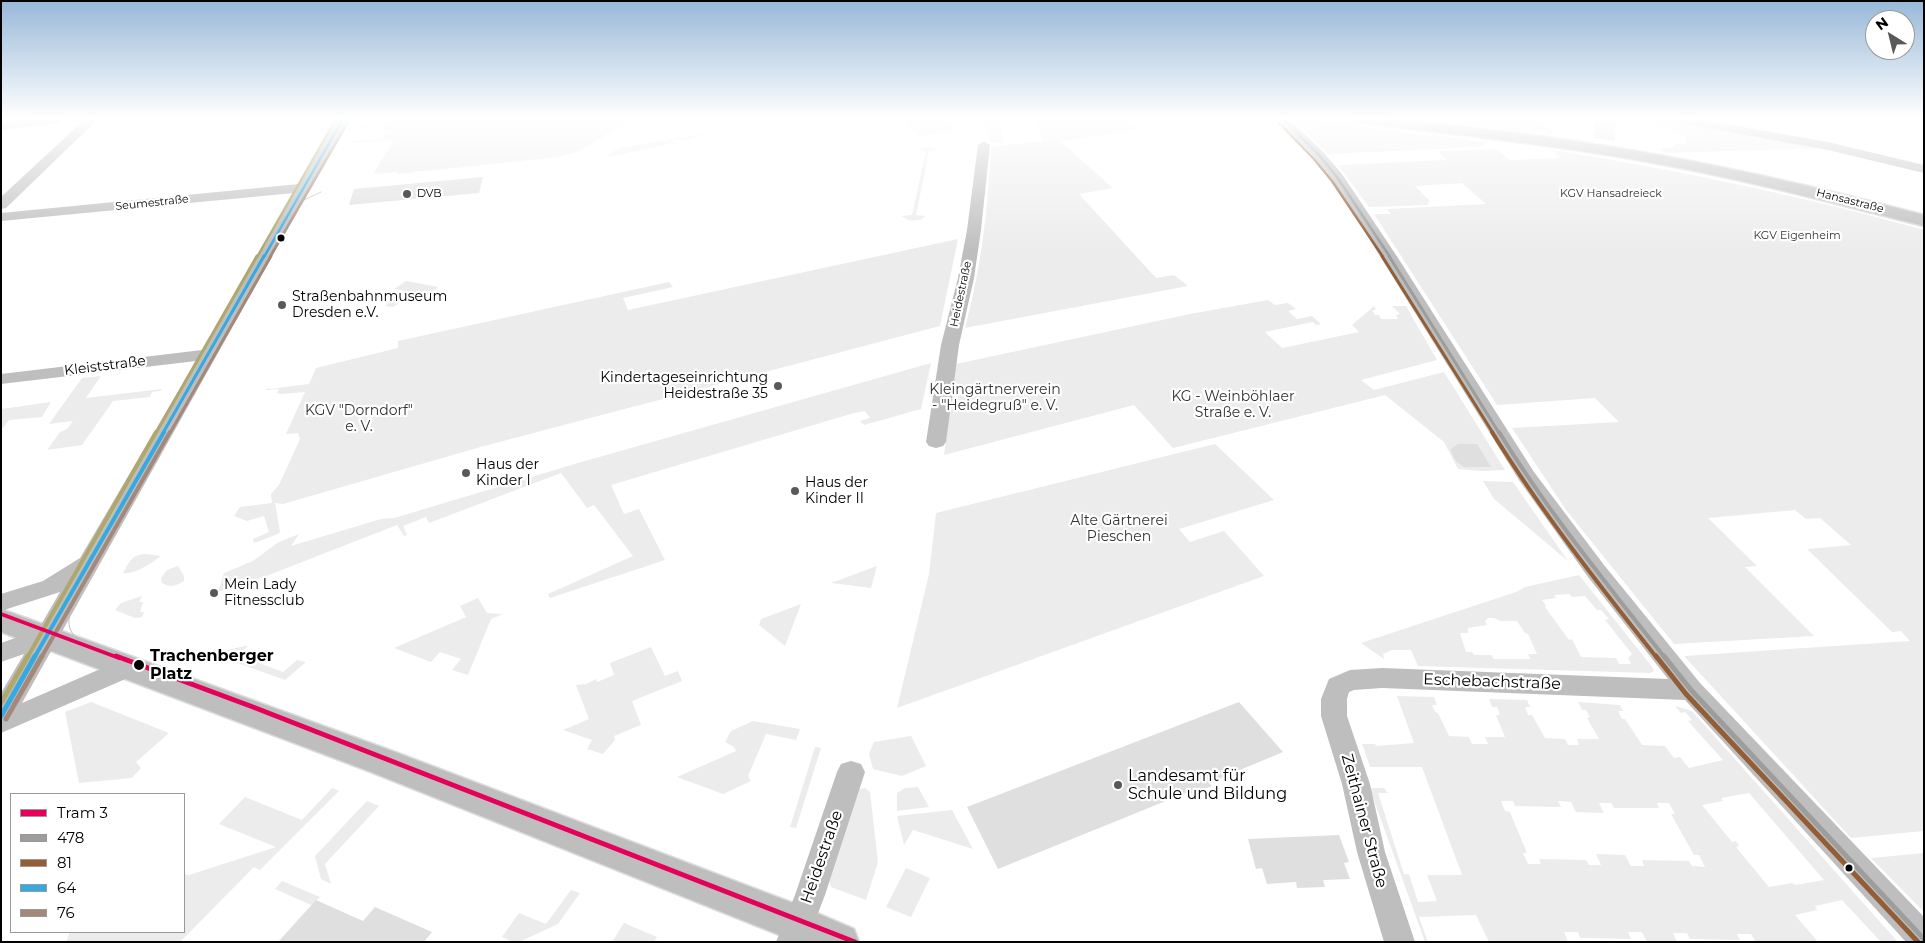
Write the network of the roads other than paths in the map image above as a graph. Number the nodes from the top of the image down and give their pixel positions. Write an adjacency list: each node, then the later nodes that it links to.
1 (45, 163): 9 (street)
2 (317, 163): 8 (street)
3 (982, 163): 14 (street, Heidestraße)
4 (1326, 163): 21 (street)
5 (1676, 163): 11 (main road, Hansastraße)
6 (1899, 163): 7 (street)
7 (1924, 169)
8 (303, 188): 10 (street, Seumestraße); 12 (street)
9 (1, 205)
10 (1, 217)
11 (1924, 221)
12 (208, 354): 13 (street, Kleiststraße); 15 (street)
13 (1, 379)
14 (936, 442)
15 (91, 558): 16 (street); 18 (street)
16 (1, 603)
17 (1, 620): 18 (main road)
18 (45, 637): 19 (street); 20 (main road); 23 (street)
19 (1, 653)
20 (128, 667): 24 (street); 26 (main road)
21 (1691, 690): 22 (street, Eschebachstraße); 27 (street)
22 (1334, 699): 29 (street, Zeithainer Straße)
23 (1, 716)
24 (1, 723)
25 (851, 772): 26 (street, Heidestraße)
26 (795, 933): 28 (main road)
27 (1924, 939)
28 (840, 942)
29 (1400, 942)

